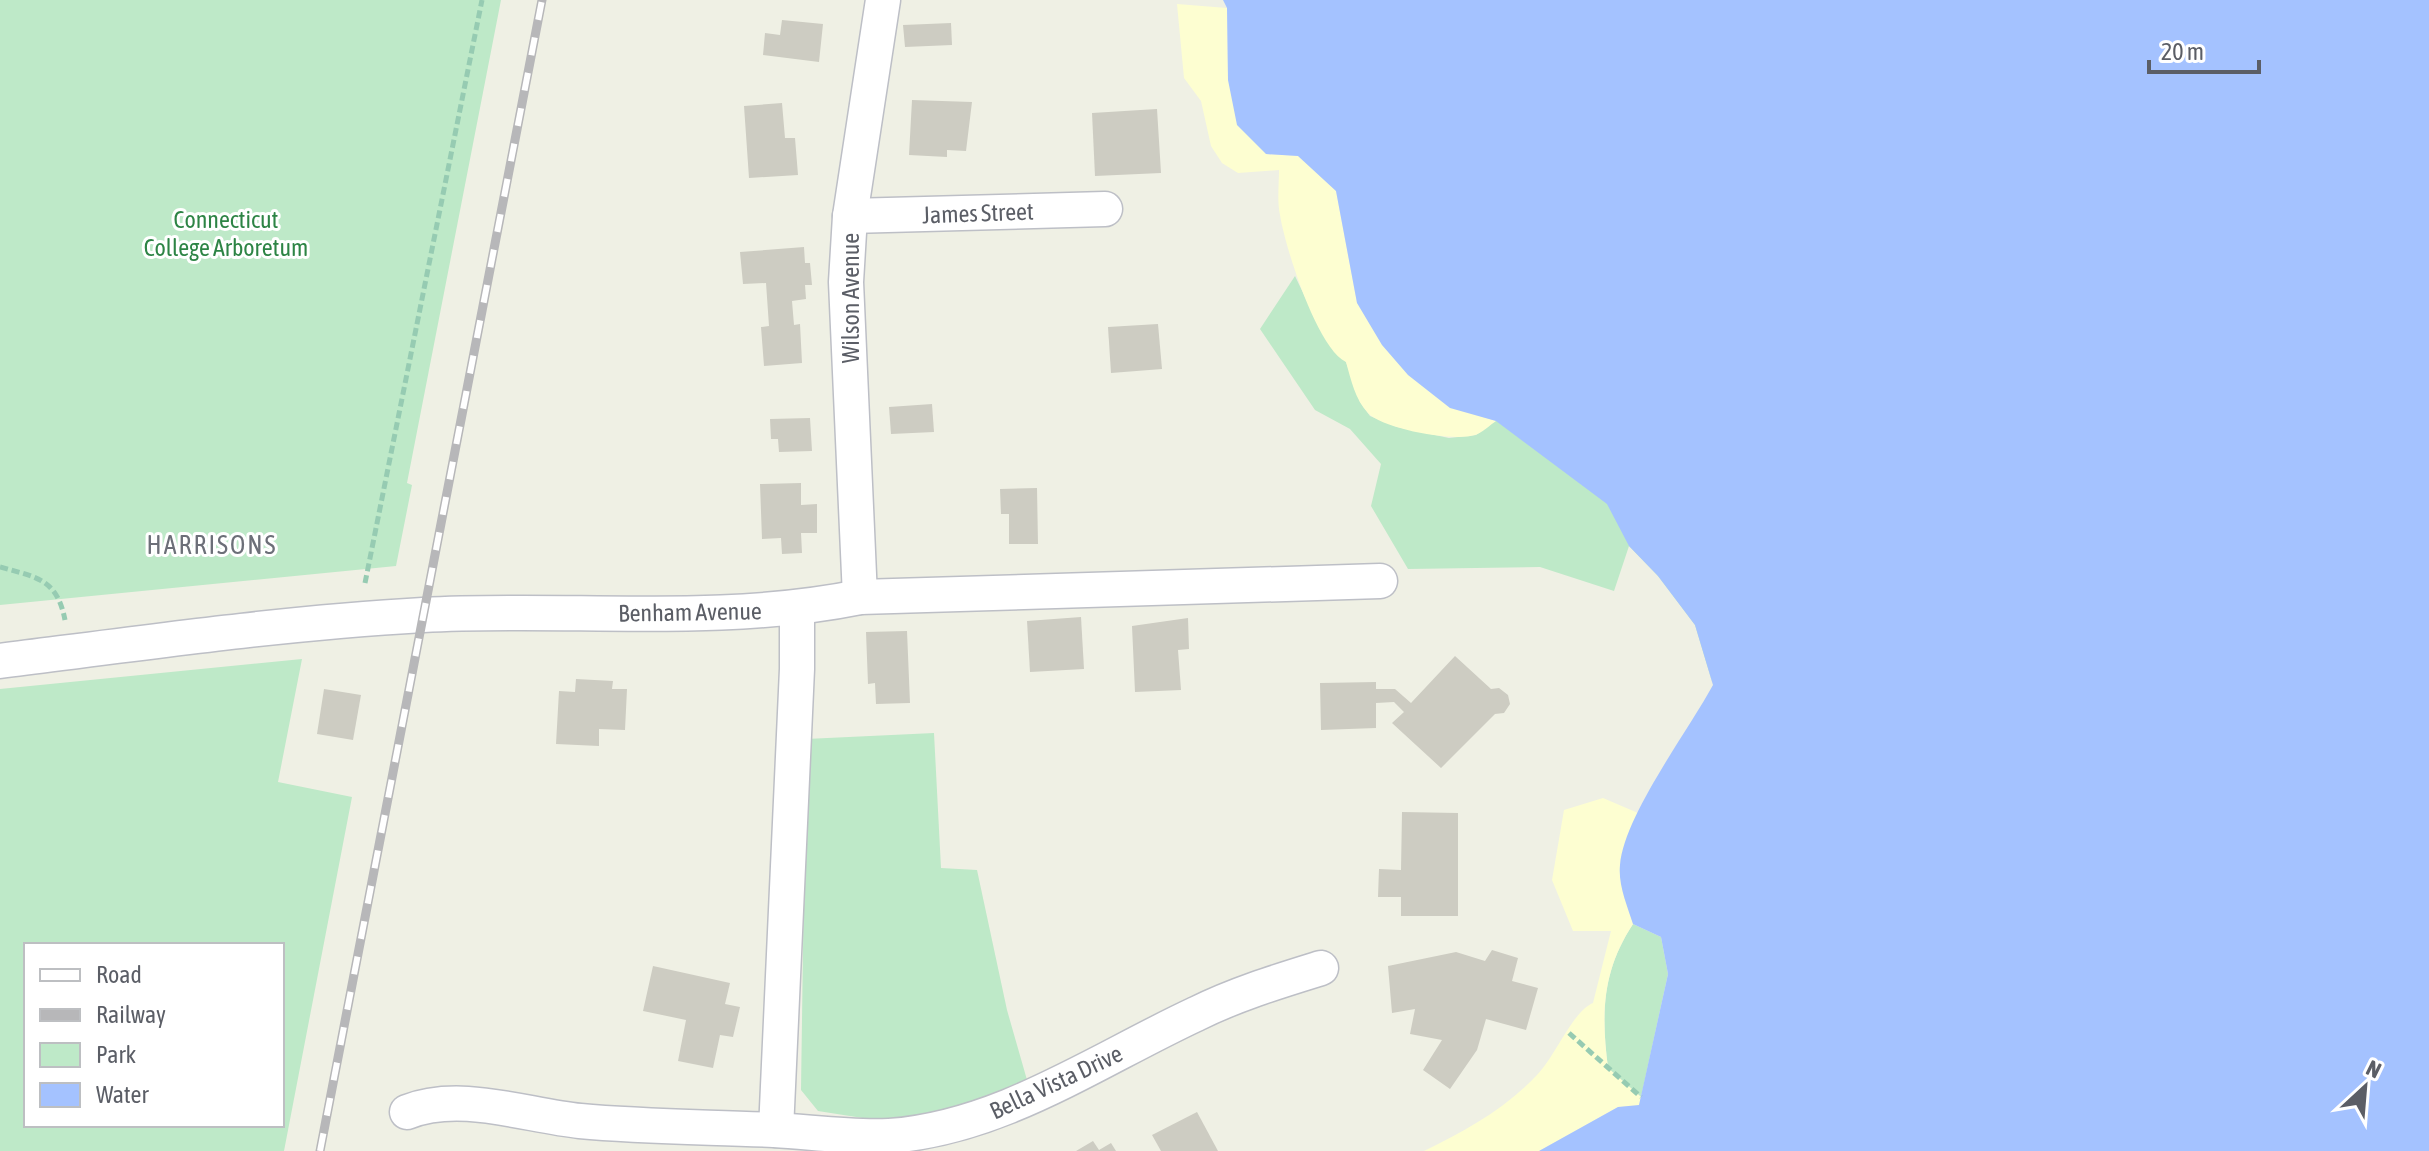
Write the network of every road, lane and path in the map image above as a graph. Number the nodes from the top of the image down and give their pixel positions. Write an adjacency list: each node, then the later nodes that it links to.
1 (482, 0): 9 (path)
2 (883, 0): 4 (street, Wilson Avenue)
3 (1105, 209): 4 (street, James Street)
4 (850, 216): 7 (street, Wilson Avenue)
5 (0, 567): 10 (path)
6 (1380, 581): 7 (street, Benham Avenue)
7 (860, 597): 8 (street, Benham Avenue)
8 (797, 610): 9 (street, Benham Avenue); 16 (street)
9 (357, 621): 10 (street, Benham Avenue)
10 (71, 652): 11 (street, Benham Avenue)
11 (0, 661)
12 (1321, 968): 16 (street, Bella Vista Drive)
13 (1569, 1033): 14 (path)
14 (1641, 1097)
15 (407, 1112): 16 (street, Bella Vista Drive)
16 (776, 1130)

